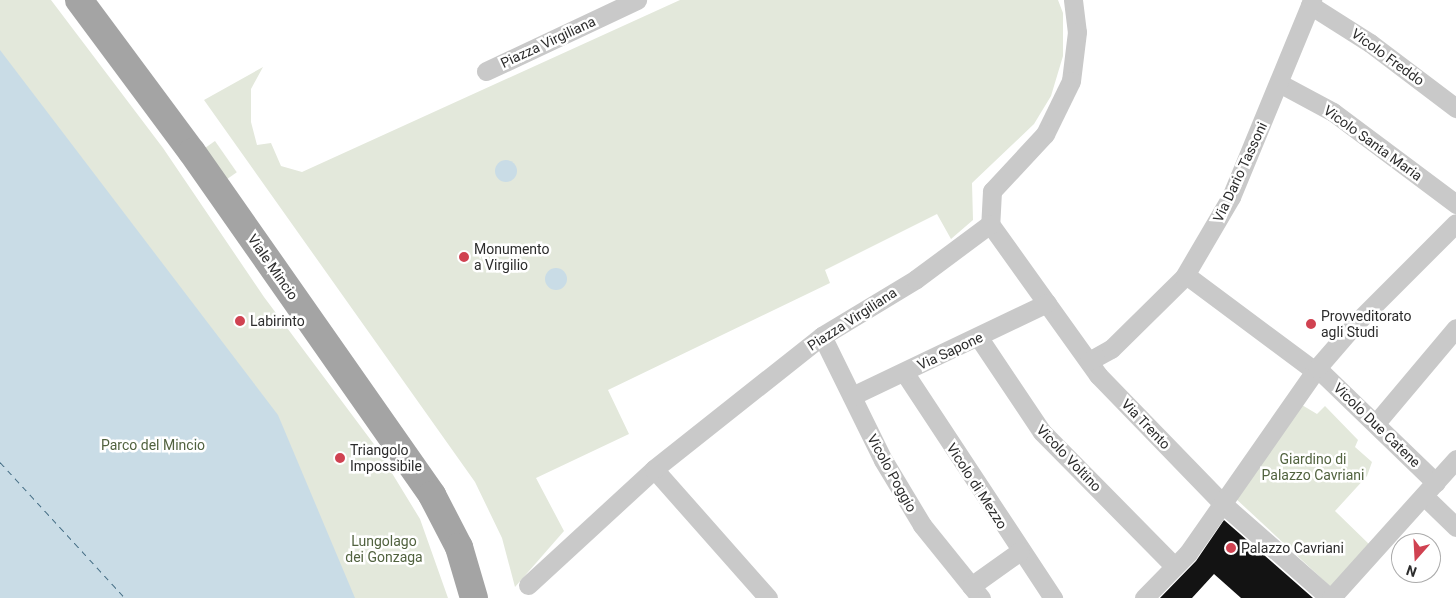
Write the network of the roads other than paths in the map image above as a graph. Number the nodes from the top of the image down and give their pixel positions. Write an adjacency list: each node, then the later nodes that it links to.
1 (79, 0): 31 (main road, Viale Mincio)
2 (637, 0): 5 (street, Piazza Virgiliana)
3 (1075, 2): 10 (street)
4 (1313, 4): 6 (street, Via Dario Tassoni); 7 (street, Vicolo Freddo)
5 (486, 70)
6 (1283, 85): 8 (street, Vicolo Santa Maria); 11 (street, Via Dario Tassoni)
7 (1456, 108)
8 (1456, 204)
9 (1456, 223): 17 (street)
10 (990, 224): 12 (street, Via Trento); 14 (street, Piazza Virgiliana)
11 (1191, 278): 16 (street, Via Dario Tassoni); 17 (street, Vicolo Due Catene)
12 (1047, 303): 15 (street, Via Sapone); 16 (street, Via Trento)
13 (1456, 328): 20 (street)
14 (822, 336): 19 (street, Vicolo Poggio); 22 (street, Piazza Virgiliana)
15 (979, 338): 18 (street, Via Sapone); 27 (street, Vicolo Voltino)
16 (1089, 362): 24 (street, Via Trento)
17 (1316, 370): 20 (street, Vicolo Due Catene); 24 (street)
18 (904, 372): 19 (street, Via Sapone); 26 (street, Vicolo di Mezzo)
19 (852, 396): 29 (street, Vicolo Poggio)
20 (1376, 423): 23 (street, Vicolo Due Catene)
21 (1456, 459): 23 (street)
22 (654, 469): 28 (street, Piazza Virgiliana); 32 (street)
23 (1431, 490): 25 (street, Vicolo Due Catene); 30 (street)
24 (1224, 505): 27 (street); 30 (street, Via Trento)
25 (1456, 527)
26 (1020, 551): 29 (street); 33 (street, Vicolo di Mezzo)
27 (1174, 566): 34 (street)
28 (528, 585)
29 (975, 594)
30 (1326, 597)
31 (474, 598)
32 (768, 598)
33 (1053, 598)
34 (1144, 598)

